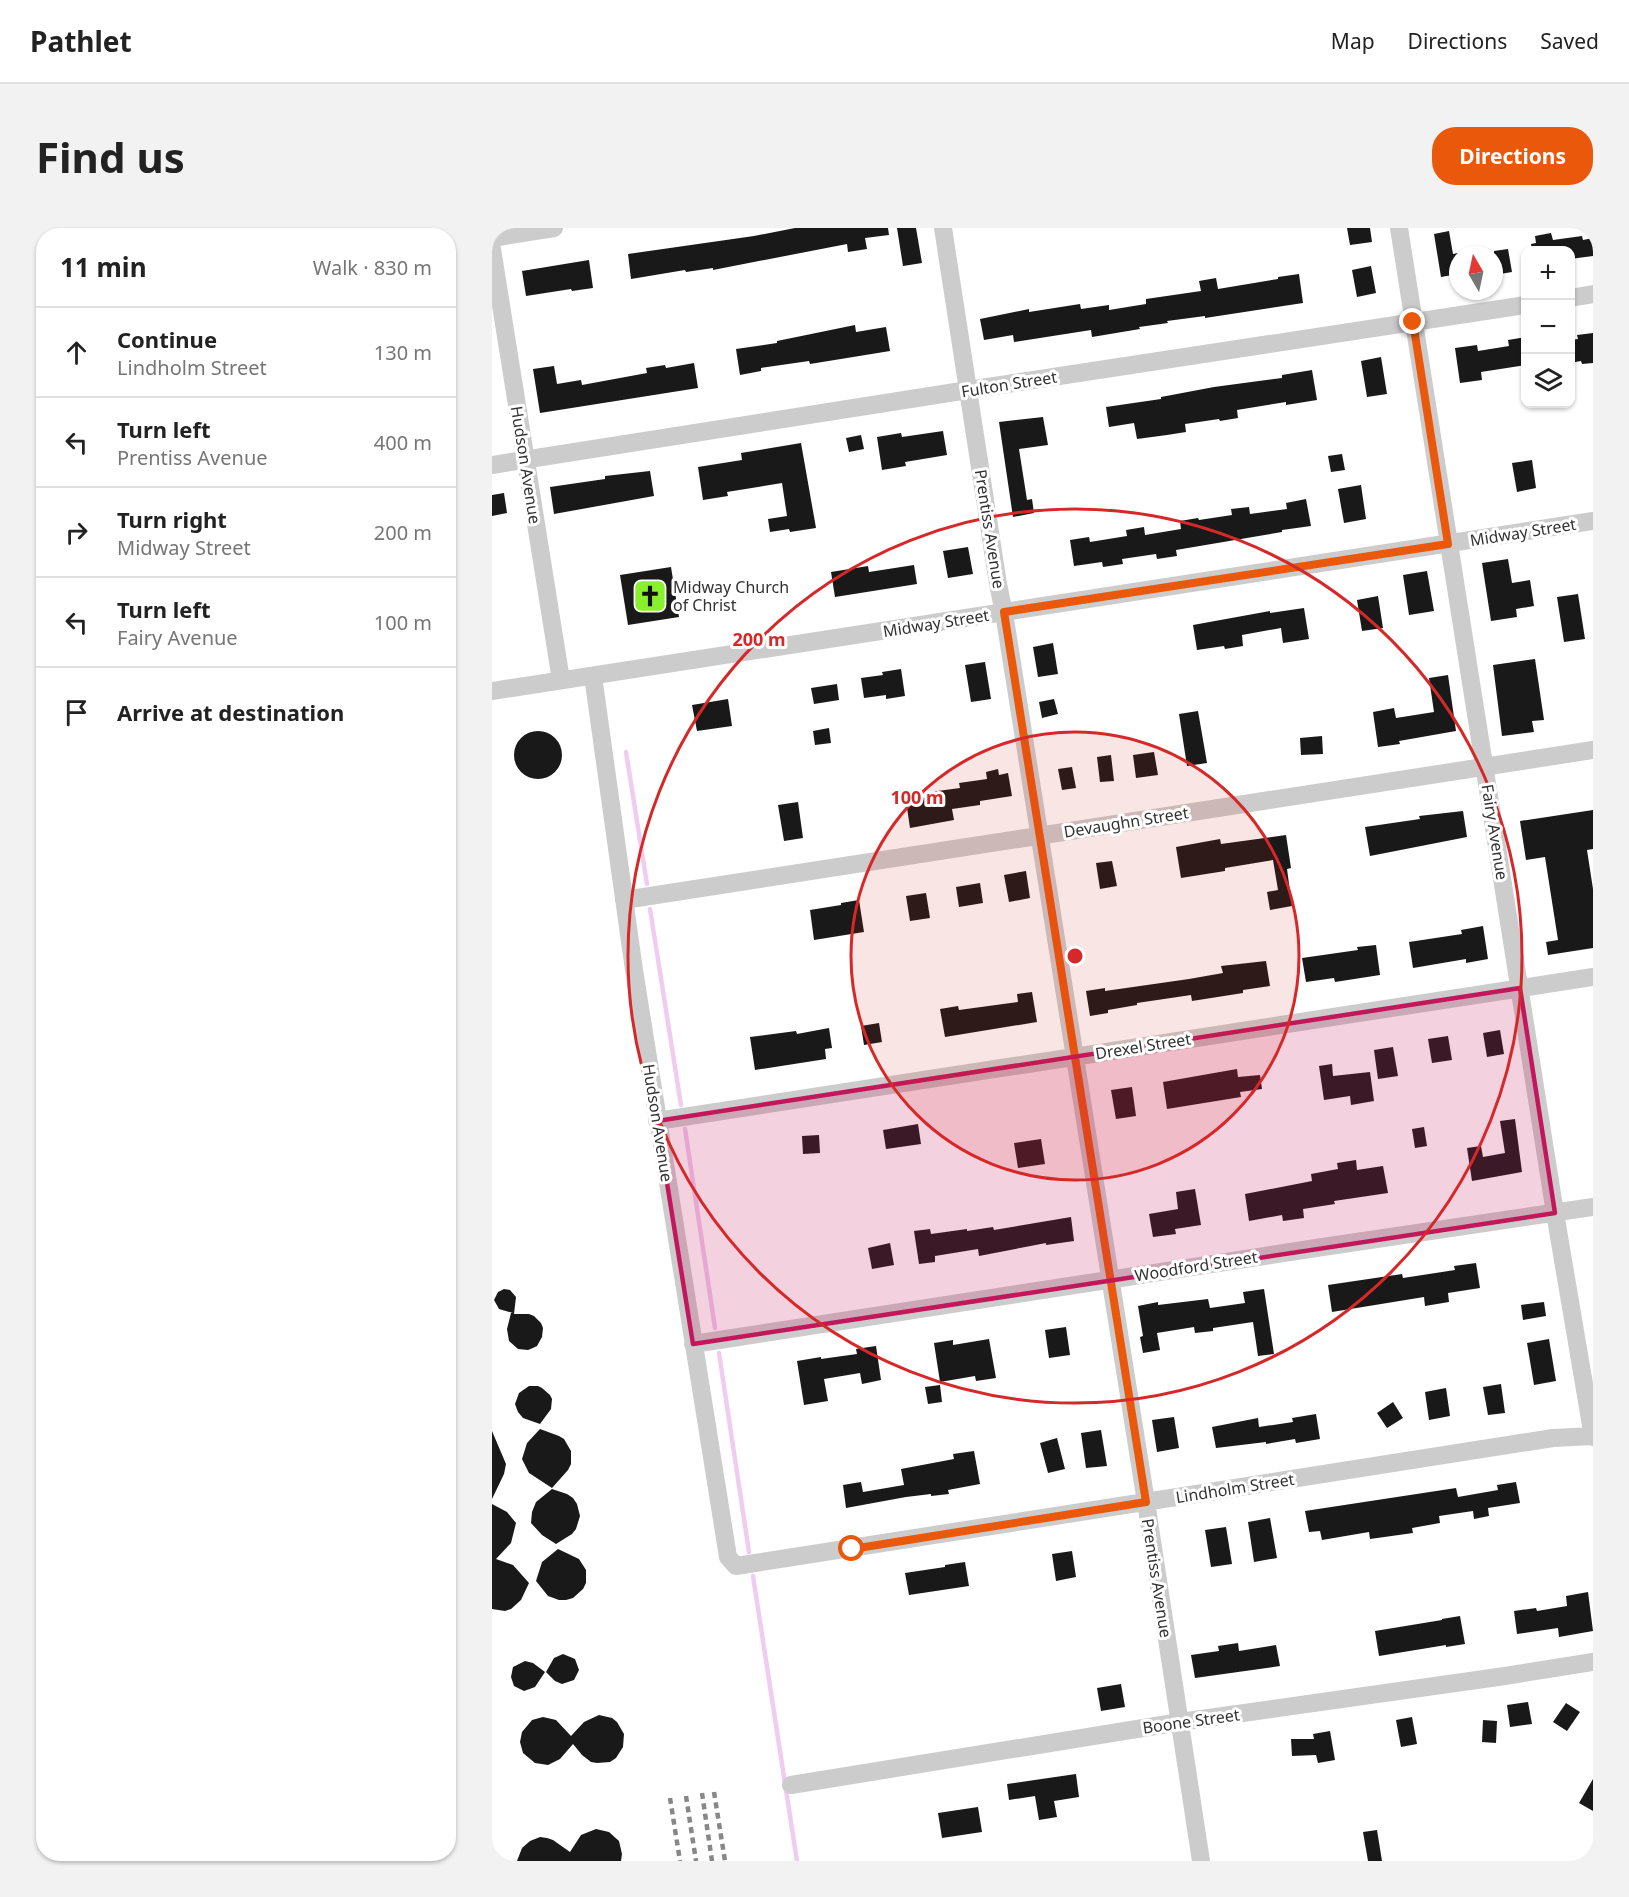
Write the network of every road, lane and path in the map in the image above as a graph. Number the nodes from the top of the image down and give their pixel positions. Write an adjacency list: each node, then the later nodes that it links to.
1 (554, 228): 4 (street)
2 (943, 228): 10 (street, Prentiss Avenue)
3 (1399, 228): 9 (street, Fairy Avenue)
4 (492, 238)
5 (492, 249): 11 (street, Hudson Avenue)
6 (1593, 294): 7 (street)
7 (1575, 297)
8 (1521, 306): 9 (street, Fulton Street)
9 (1413, 322): 10 (street, Fulton Street); 14 (street, Fairy Avenue)
10 (968, 390): 11 (street, Fulton Street); 15 (street, Prentiss Avenue)
11 (526, 460): 12 (street, Fulton Street); 17 (street, Hudson Avenue)
12 (492, 465)
13 (1593, 521): 14 (street, Midway Street)
14 (1448, 544): 15 (street, Midway Street); 20 (street, Fairy Avenue)
15 (1004, 612): 16 (street, Midway Street); 21 (street, Prentiss Avenue)
16 (593, 676): 17 (street, Midway Street); 22 (street, Hudson Avenue)
17 (561, 680): 18 (street, Midway Street)
18 (492, 691)
19 (1593, 750): 20 (street, Devaughn Street)
20 (1484, 766): 21 (street, Devaughn Street); 24 (street, Fairy Avenue)
21 (1038, 835): 22 (street, Devaughn Street); 25 (street, Prentiss Avenue)
22 (624, 900): 26 (street, Hudson Avenue)
23 (1593, 977): 24 (street, Drexel Street)
24 (1520, 988): 25 (street, Drexel Street); 28 (street, Fairy Avenue)
25 (1074, 1057): 26 (street, Drexel Street); 29 (street, Prentiss Avenue)
26 (657, 1121): 30 (street, Hudson Avenue)
27 (1593, 1207): 28 (street, Woodford Street)
28 (1555, 1213): 29 (street, Woodford Street); 31 (street, Fairy Avenue)
29 (1110, 1280): 30 (street, Woodford Street); 32 (street, Prentiss Avenue)
30 (693, 1344): 33 (street, Hudson Avenue)
31 (1593, 1436): 32 (street, Lindholm Street)
32 (1146, 1502): 33 (street, Lindholm Street); 35 (street, Prentiss Avenue)
33 (736, 1566)
34 (1593, 1662): 35 (street, Boone Street)
35 (1179, 1722): 36 (street, Boone Street); 37 (street, Prentiss Avenue)
36 (791, 1785)
37 (1201, 1861)

